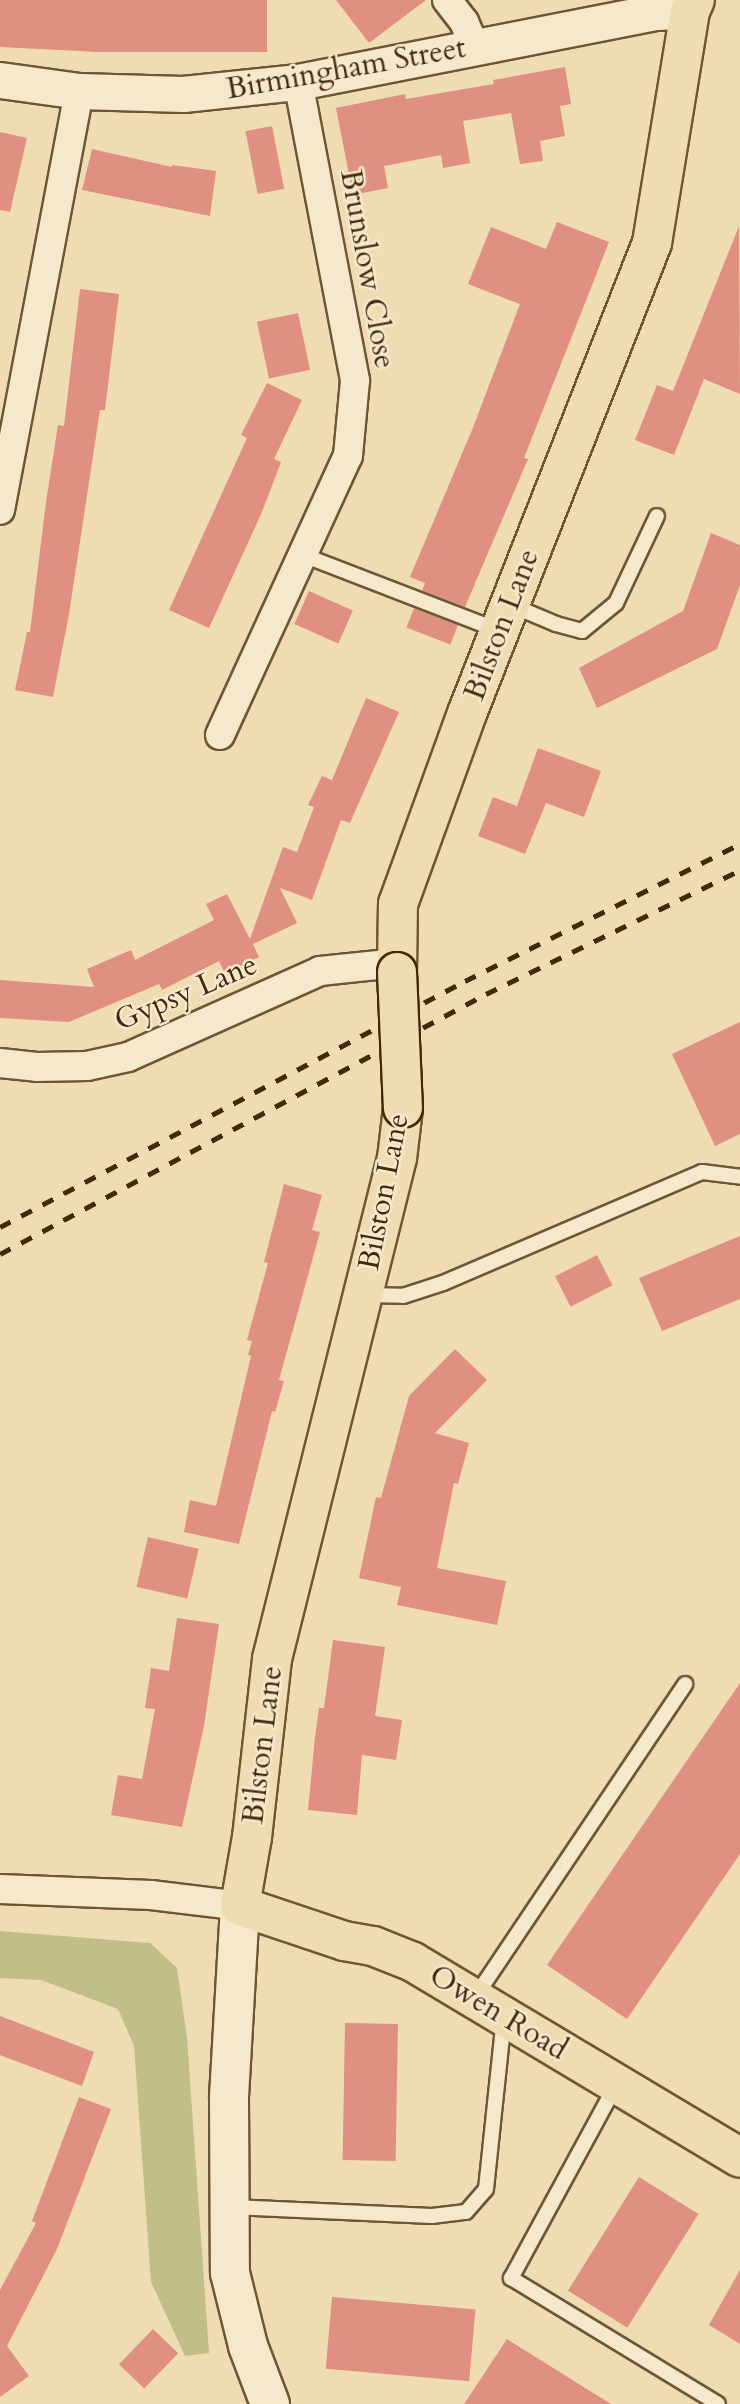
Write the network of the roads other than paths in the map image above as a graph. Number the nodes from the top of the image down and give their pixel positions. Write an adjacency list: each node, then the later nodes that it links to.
1 (447, 0): 3 (street)
2 (692, 6): 3 (street, Birmingham Street); 10 (main road, Bilston Lane)
3 (475, 47): 5 (street, Birmingham Street)
4 (0, 80): 6 (street, Birmingham Street)
5 (298, 82): 6 (street, Birmingham Street); 9 (street, Brunslow Close)
6 (79, 91): 7 (street)
7 (0, 510)
8 (657, 516): 10 (lane)
9 (303, 555): 10 (lane); 11 (street, Brunslow Close)
10 (505, 618): 12 (main road, Bilston Lane)
11 (220, 735)
12 (396, 967): 13 (street, Gypsy Lane); 15 (main road, Bilston Lane, bridge)
13 (0, 1063)
14 (740, 1177): 15 (lane)
15 (363, 1295): 18 (main road, Bilston Lane)
16 (685, 1684): 19 (lane)
17 (0, 1889): 18 (street)
18 (240, 1906): 19 (main road, Owen Road); 22 (main road, Bilston Lane)
19 (489, 2007): 20 (main road, Owen Road); 22 (lane)
20 (617, 2084): 21 (main road, Owen Road); 24 (lane)
21 (740, 2158)
22 (232, 2207): 23 (main road, Bilston Lane)
23 (270, 2404)
24 (718, 2404)

